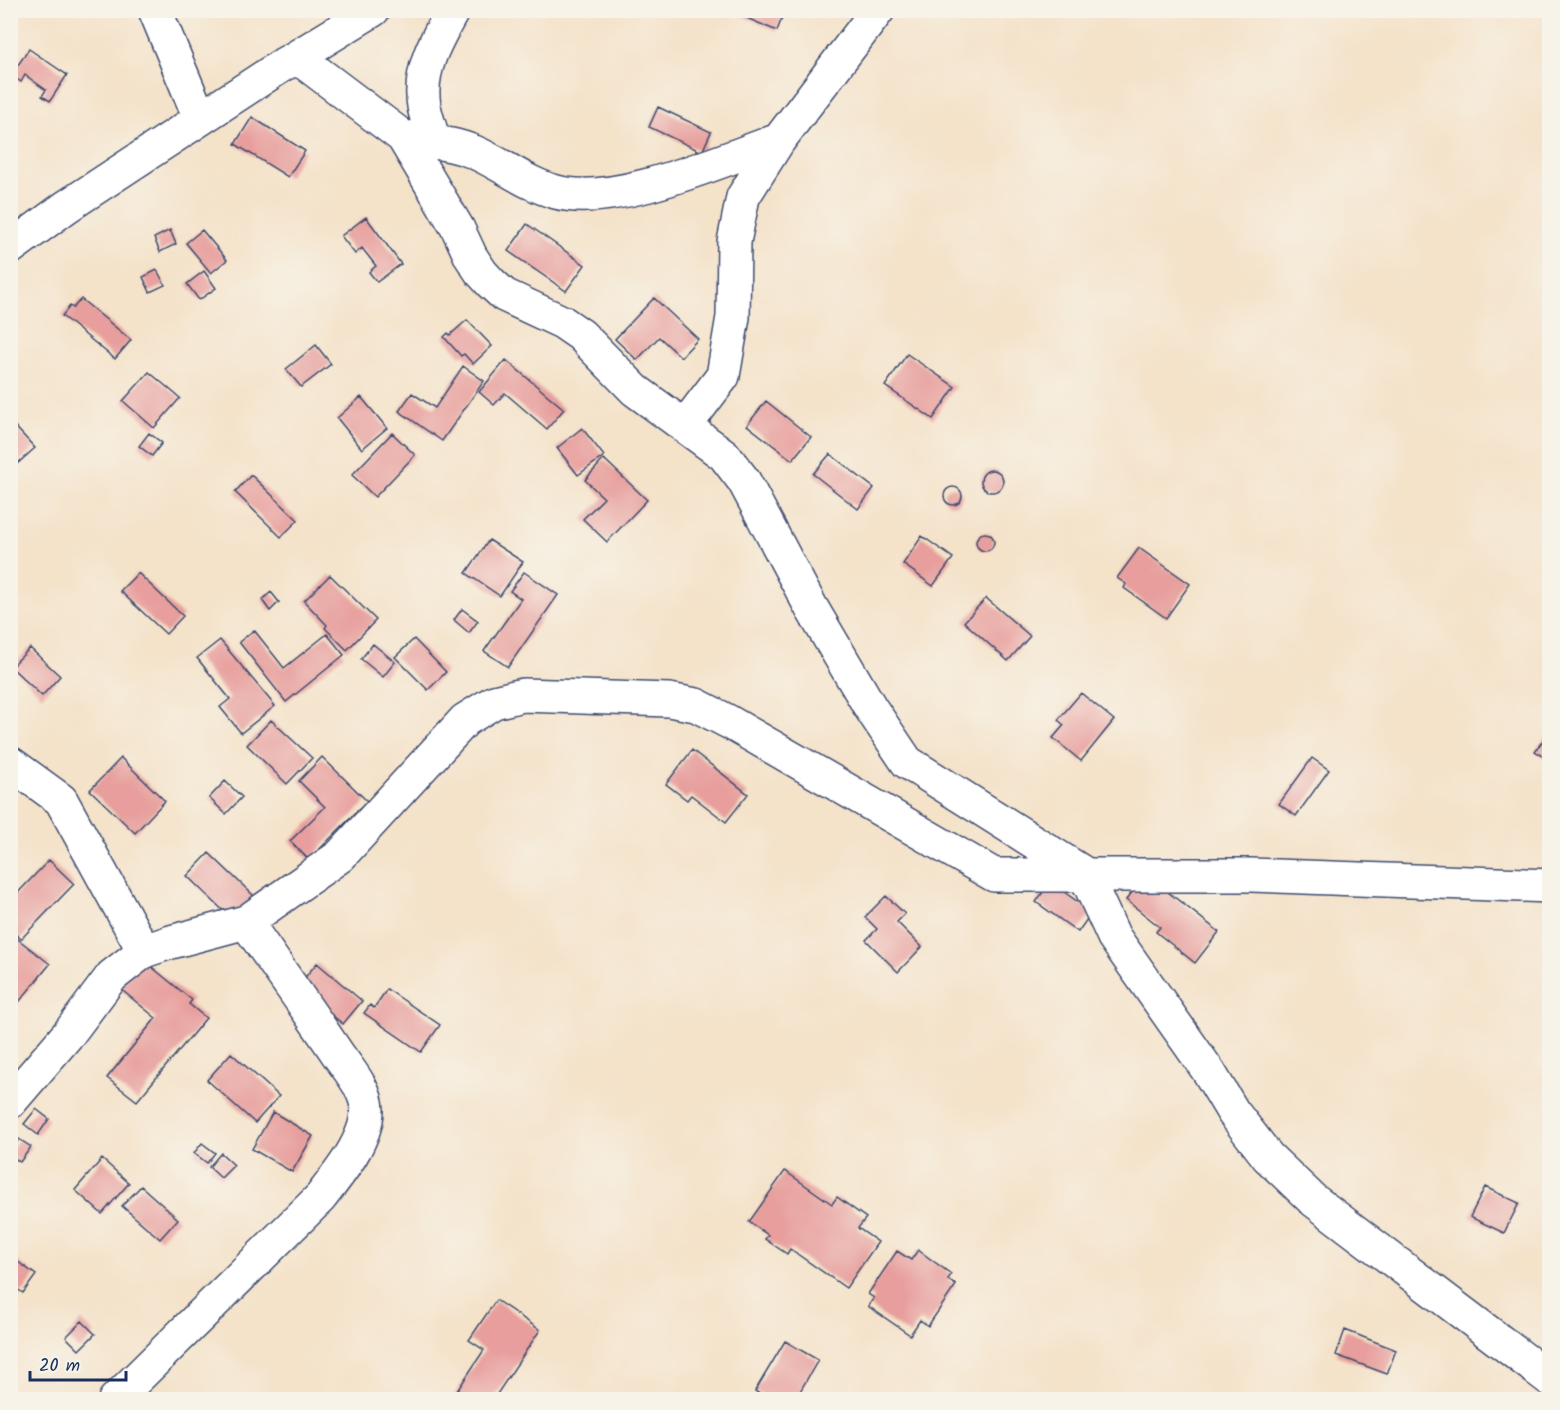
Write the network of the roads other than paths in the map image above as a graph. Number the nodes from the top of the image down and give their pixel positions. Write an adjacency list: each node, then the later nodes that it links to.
1 (155, 10): 6 (street)
2 (373, 10): 5 (street)
3 (453, 10): 7 (street)
4 (878, 10): 8 (street)
5 (293, 59): 6 (street); 7 (street)
6 (200, 118): 9 (street)
7 (419, 140): 8 (street); 10 (street)
8 (779, 140): 10 (street)
9 (10, 248)
10 (685, 426): 12 (street)
11 (10, 762): 15 (street)
12 (1084, 874): 13 (street); 14 (street); 17 (street)
13 (1550, 886)
14 (246, 922): 15 (street); 18 (street)
15 (144, 951): 16 (street)
16 (10, 1102)
17 (1550, 1380)
18 (115, 1400)

